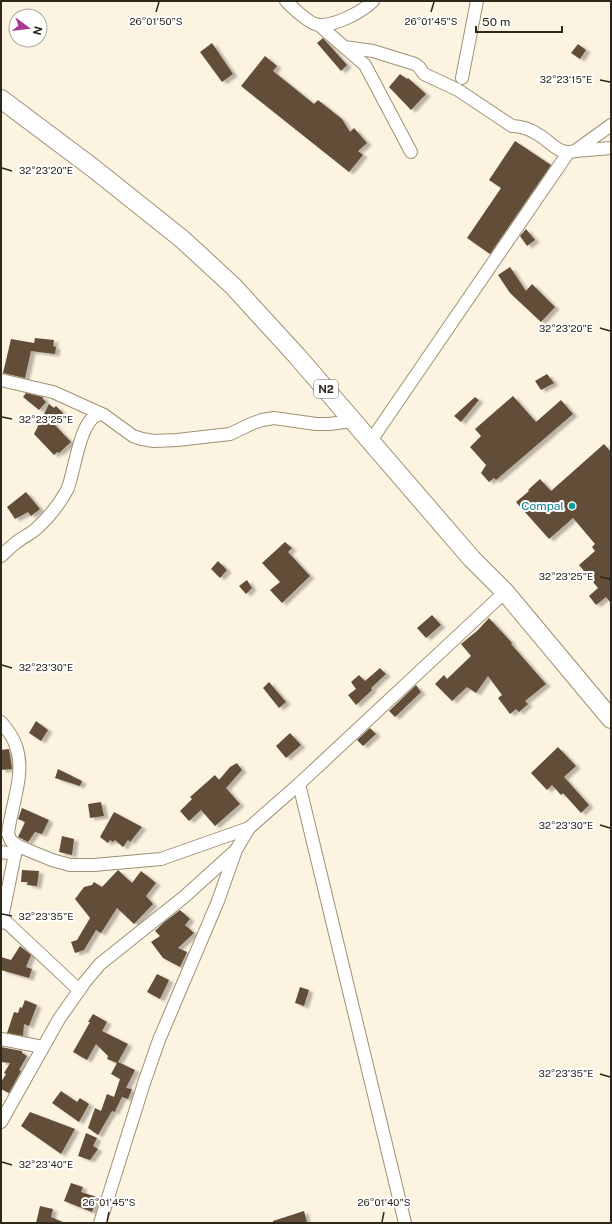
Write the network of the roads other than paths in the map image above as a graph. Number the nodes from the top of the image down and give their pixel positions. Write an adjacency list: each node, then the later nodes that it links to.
1 (286, 1): 4 (street)
2 (373, 1): 4 (street)
3 (477, 1): 6 (street)
4 (318, 25): 5 (street)
5 (344, 47): 10 (street); 11 (street)
6 (462, 78)
7 (1, 99): 14 (main road, N2)
8 (611, 125): 11 (street)
9 (611, 148): 11 (street)
10 (412, 152)
11 (572, 152): 15 (street)
12 (1, 380): 13 (street)
13 (100, 414): 14 (street); 16 (street)
14 (353, 421): 15 (main road, N2)
15 (370, 442): 17 (main road, N2)
16 (1, 556)
17 (505, 592): 18 (main road, N2); 20 (street)
18 (611, 720)
19 (1, 722): 22 (street)
20 (299, 784): 21 (street); 31 (street)
21 (249, 828): 22 (street); 23 (street)
22 (16, 850): 24 (street); 25 (street)
23 (236, 850): 26 (street); 30 (street)
24 (1, 852)
25 (2, 920): 26 (street)
26 (79, 990): 28 (street)
27 (1, 1039): 28 (street)
28 (43, 1046): 29 (street)
29 (1, 1122)
30 (100, 1223)
31 (405, 1223)

